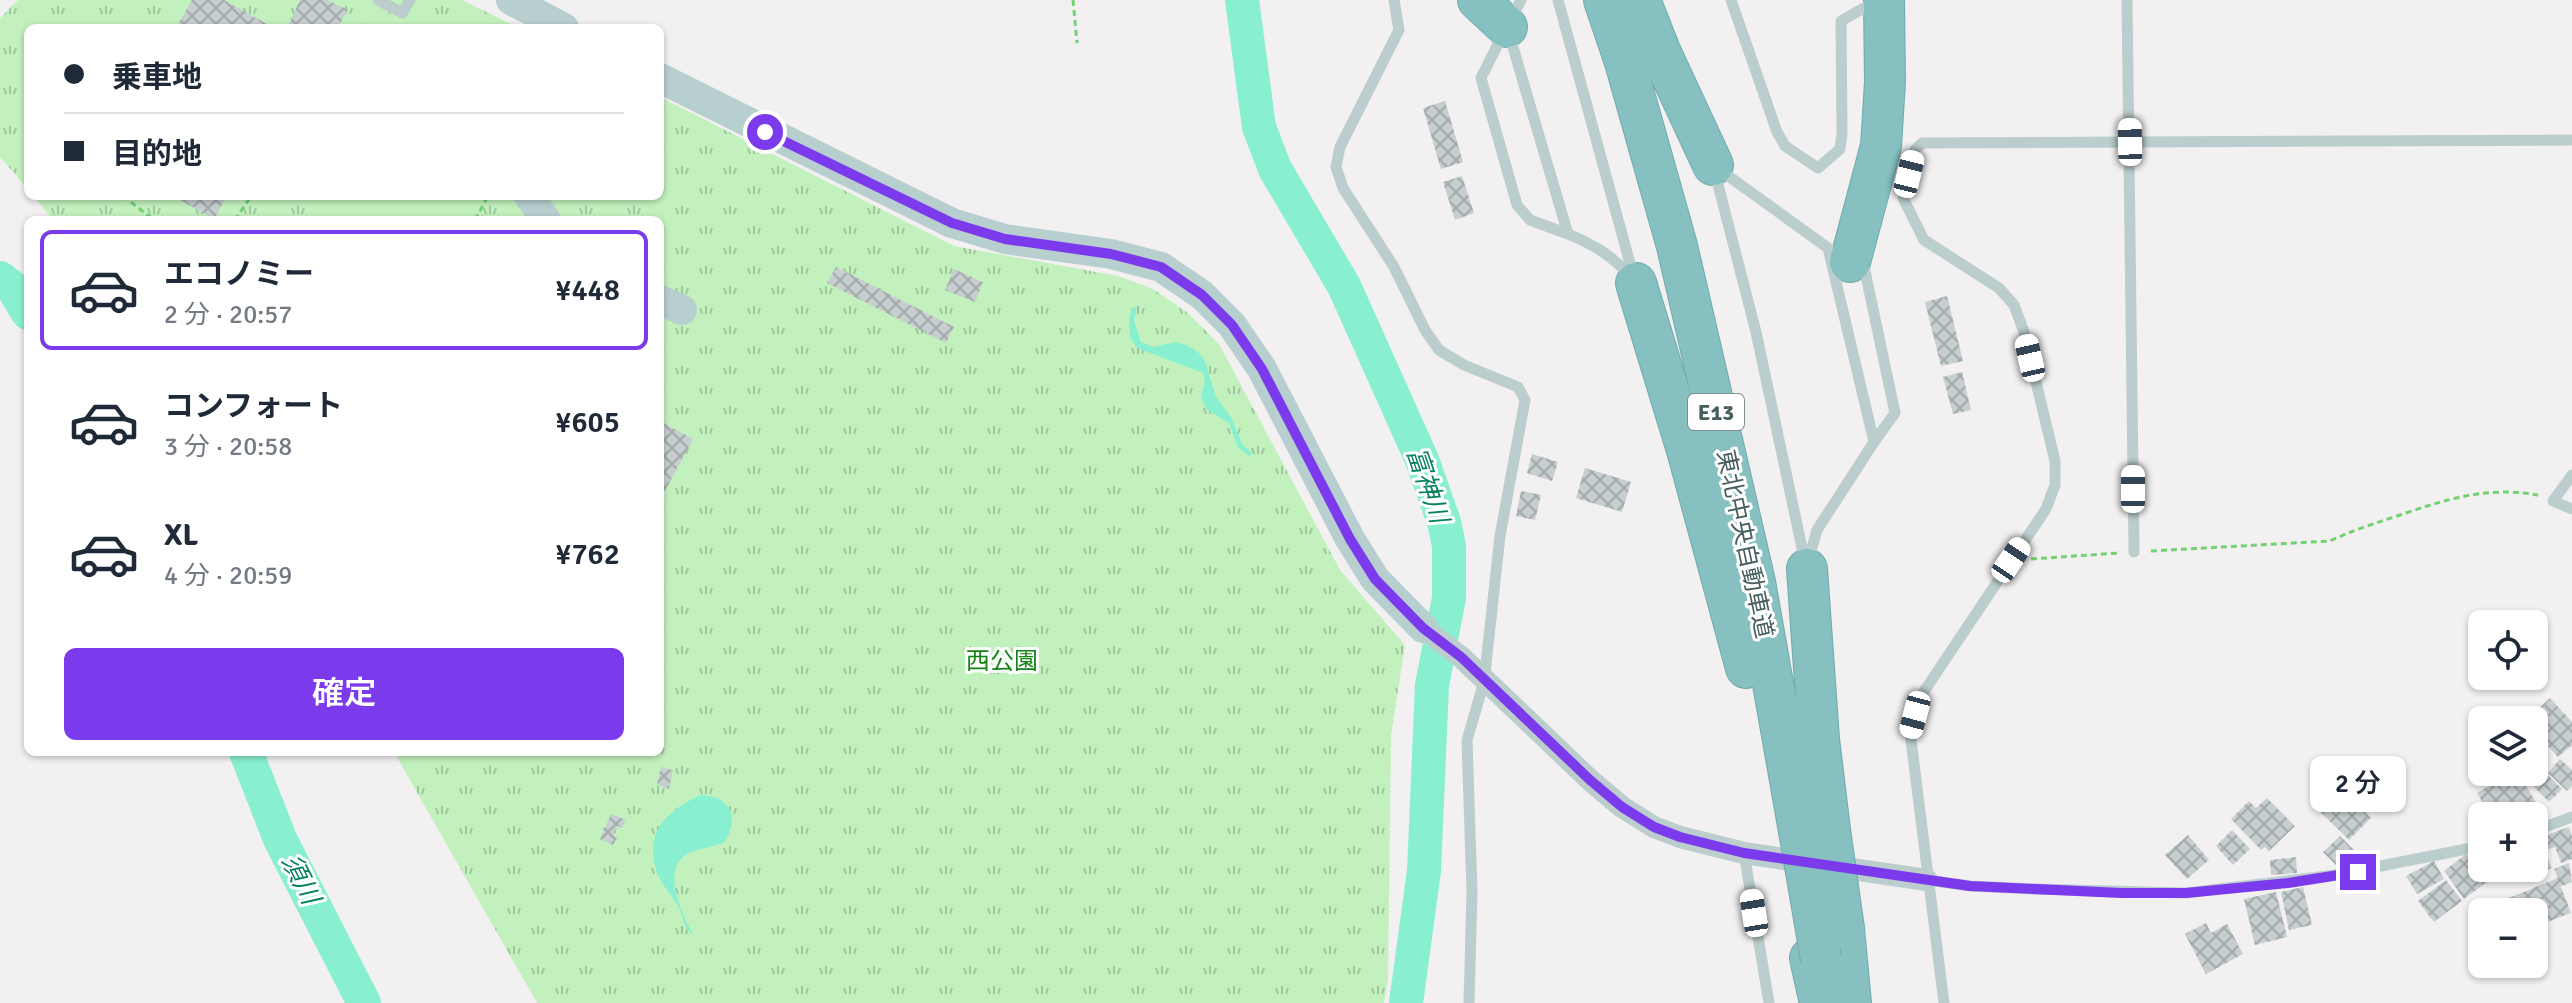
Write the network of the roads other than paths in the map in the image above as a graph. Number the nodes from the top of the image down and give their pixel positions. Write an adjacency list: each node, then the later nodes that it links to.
1 (378, 0): 2 (lane)
2 (410, 0)
3 (1394, 0): 27 (lane)
4 (1478, 0): 12 (highway)
5 (1558, 0): 20 (lane)
6 (1604, 0): 30 (highway, 東北中央自動車道 / E13)
7 (1640, 0): 17 (highway)
8 (1731, 0): 10 (lane)
9 (2127, 0): 16 (lane)
10 (1876, 1): 19 (highway)
11 (519, 9): 13 (street)
12 (1511, 10): 18 (lane); 18 (lane)
13 (555, 24)
14 (664, 80): 26 (street)
15 (2572, 140): 16 (lane)
16 (2130, 142): 24 (lane); 33 (lane)
17 (1713, 165): 19 (lane); 25 (lane)
18 (1568, 234): 20 (lane)
19 (1839, 255): 21 (lane); 21 (lane)
20 (1636, 283): 30 (highway)
21 (1874, 442): 25 (lane)
22 (2572, 475): 23 (lane)
23 (2572, 509)
24 (2134, 552)
25 (1807, 569): 30 (highway)
26 (1423, 628): 27 (street)
27 (1484, 682): 32 (street); 35 (lane)
28 (2572, 817): 29 (lane)
29 (2548, 826)
30 (1803, 831): 34 (highway, 東北中央自動車道 / E13, bridge)
31 (2468, 849): 33 (lane)
32 (1744, 853): 33 (street); 36 (lane)
33 (1927, 880): 40 (lane)
34 (1825, 949): 37 (highway); 38 (highway, 東北中央自動車道 / E13); 39 (highway)
35 (1469, 1003)
36 (1769, 1003)
37 (1820, 1003)
38 (1828, 1003)
39 (1851, 1003)
40 (1944, 1003)

